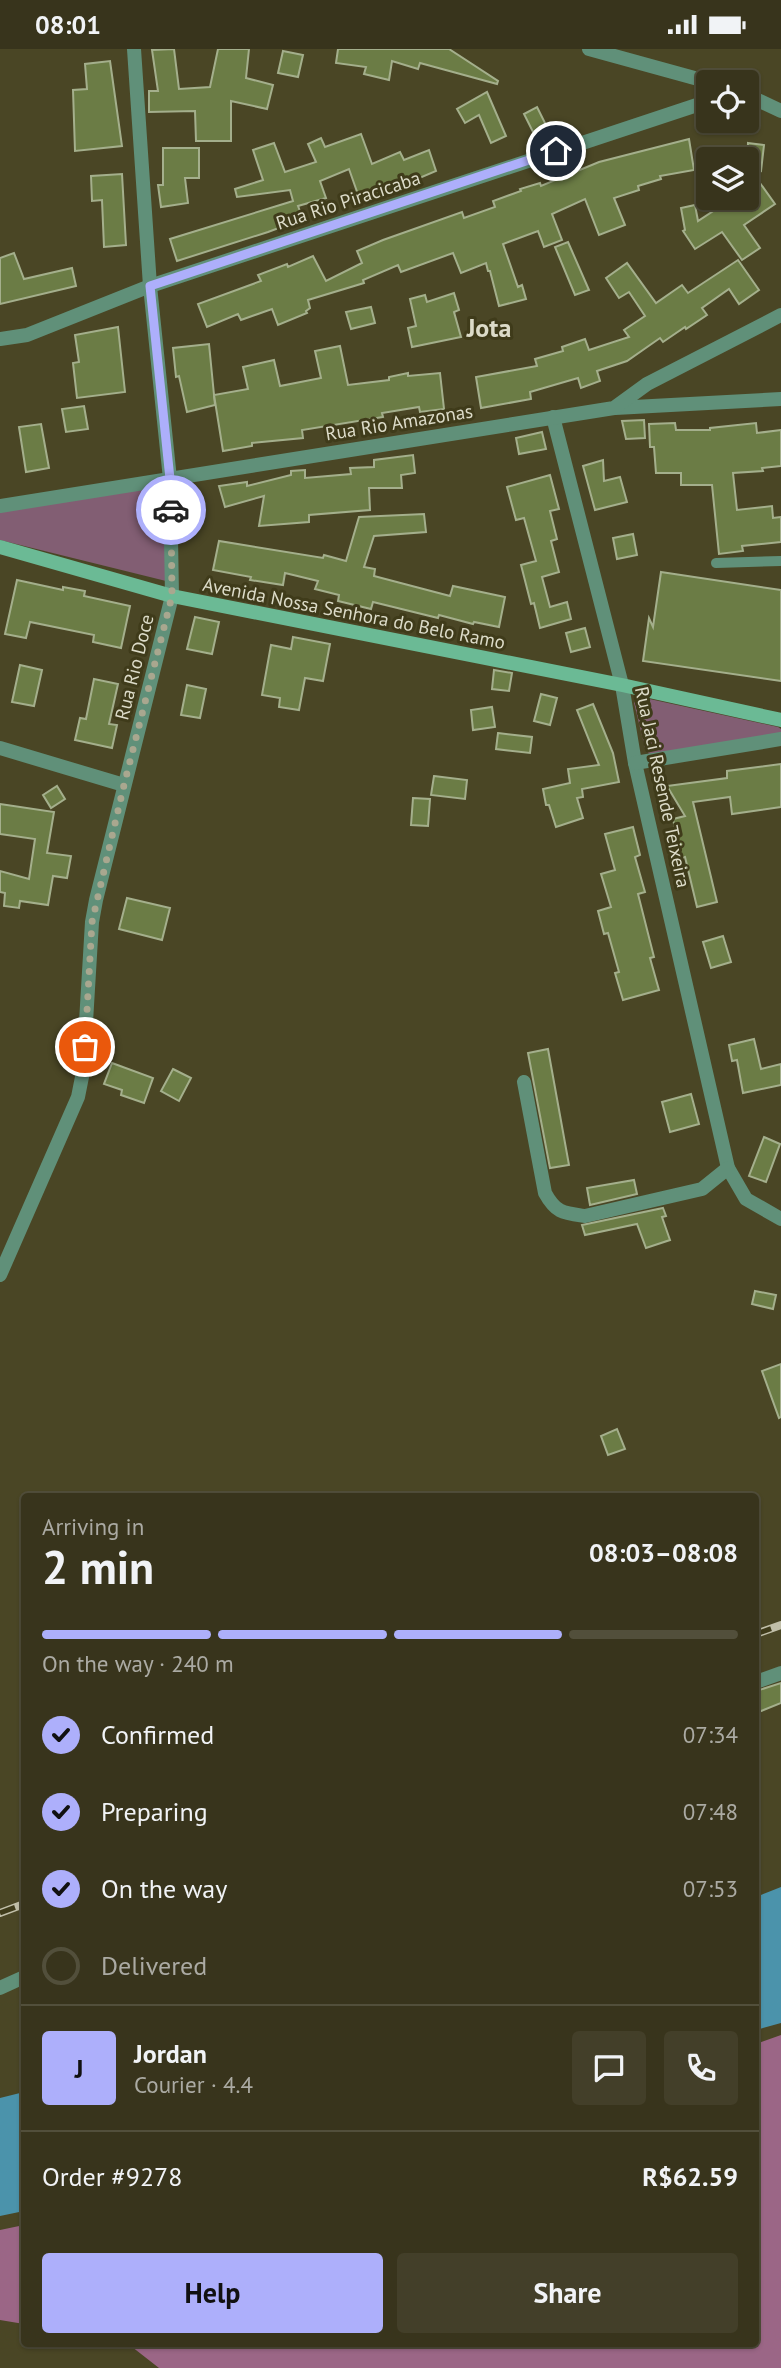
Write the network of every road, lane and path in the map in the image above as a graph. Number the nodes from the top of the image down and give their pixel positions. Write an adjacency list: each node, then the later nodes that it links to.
1 (134, 49): 7 (street, Rua Rio Doce)
2 (589, 49): 3 (street)
3 (696, 78)
4 (759, 101): 6 (street)
5 (696, 105): 7 (street, Rua Rio Piracicaba)
6 (781, 111)
7 (150, 286): 9 (street, Rua Rio Piracicaba); 13 (street, Rua Rio Doce)
8 (781, 315): 11 (street, Rua Rio Amazonas)
9 (0, 339)
10 (781, 399): 11 (street)
11 (614, 408): 12 (street, Rua Rio Amazonas)
12 (553, 417): 13 (street, Rua Rio Amazonas); 19 (street, Rua Jaci Resende Teixeira)
13 (170, 479): 14 (street, Rua Rio Amazonas); 18 (street, Rua Rio Doce)
14 (0, 506)
15 (0, 548): 18 (street, Avenida Nossa Senhora do Belo Ramo)
16 (781, 561): 17 (lane)
17 (716, 563)
18 (172, 596): 19 (street, Avenida Nossa Senhora do Belo Ramo); 24 (street, Rua Rio Doce)
19 (622, 685): 20 (street, Avenida Nossa Senhora do Belo Ramo); 23 (street, Rua Jaci Resende Teixeira)
20 (781, 720)
21 (781, 739): 23 (street)
22 (0, 748): 24 (street)
23 (635, 763): 26 (street, Rua Jaci Resende Teixeira)
24 (124, 785): 28 (street, Rua Rio Doce)
25 (524, 1082): 26 (street)
26 (728, 1168): 27 (street, Rua Jaci Resende Teixeira)
27 (781, 1219)
28 (0, 1275)
29 (781, 1673): 30 (street)
30 (759, 1681)
31 (21, 1978): 32 (street)
32 (0, 1988)

